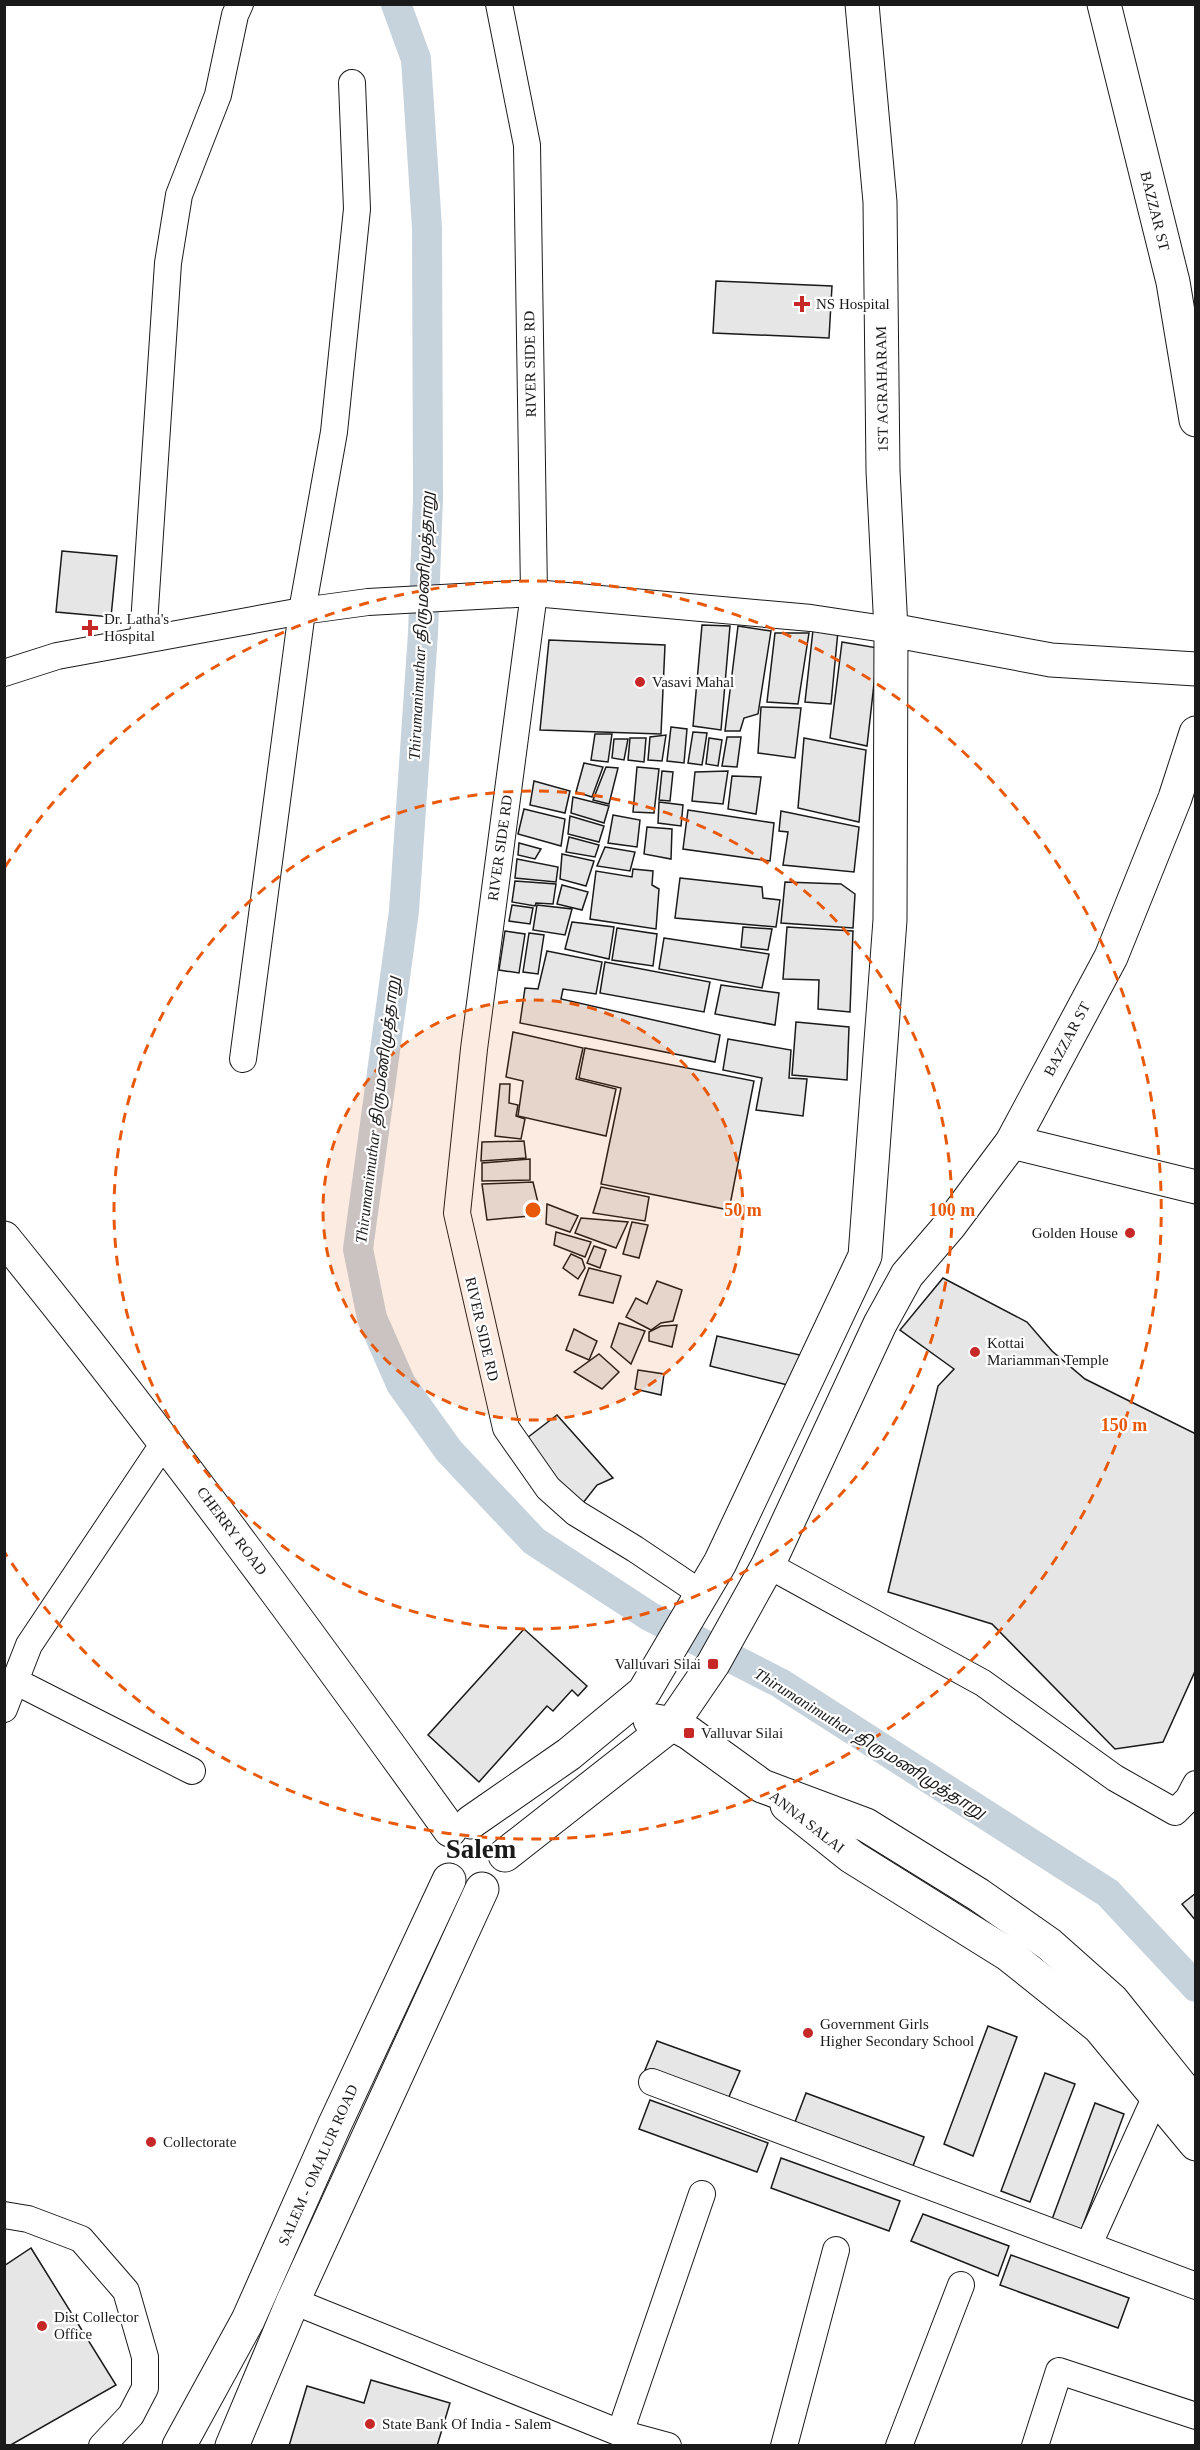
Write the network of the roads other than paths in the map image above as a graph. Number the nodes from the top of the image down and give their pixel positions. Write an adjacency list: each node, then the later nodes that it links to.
1 (240, 4): 10 (street)
2 (498, 4): 7 (street, RIVER SIDE RD)
3 (862, 4): 9 (main road, 1ST AGRAHARAM)
4 (1104, 4): 6 (main road, BAZZAR ST)
5 (352, 82): 8 (street)
6 (1196, 420)
7 (534, 593): 8 (street); 9 (street); 22 (street, RIVER SIDE RD)
8 (302, 611): 10 (street); 14 (street)
9 (891, 630): 11 (main road); 18 (main road, 1ST AGRAHARAM)
10 (142, 639): 12 (street)
11 (1196, 669)
12 (4, 673)
13 (1196, 733): 15 (main road, BAZZAR ST)
14 (243, 1059)
15 (1012, 1142): 16 (main road); 19 (main road, BAZZAR ST)
16 (1196, 1187)
17 (4, 1238): 20 (main road, CHERRY ROAD)
18 (865, 1256): 19 (main road); 22 (main road)
19 (907, 1275): 21 (main road, BAZZAR ST)
20 (165, 1443): 23 (street); 30 (main road, CHERRY ROAD)
21 (763, 1575): 26 (main road, BAZZAR ST); 28 (street)
22 (702, 1594): 25 (main road)
23 (15, 1681): 24 (street); 27 (street)
24 (4, 1708)
25 (616, 1713): 26 (main road); 30 (main road)
26 (672, 1724): 29 (main road); 31 (main road)
27 (192, 1771)
28 (1196, 1784)
29 (762, 1786): 35 (main road, ANNA SALAI); 36 (main road)
30 (460, 1826): 31 (main road); 32 (main road)
31 (505, 1855): 33 (main road)
32 (449, 1880): 33 (main road); 48 (main road, SALEM - OMALUR ROAD)
33 (482, 1889): 44 (main road)
34 (652, 2082): 40 (street)
35 (1155, 2098): 37 (main road, ANNA SALAI); 40 (street)
36 (1196, 2105)
37 (1196, 2144)
38 (702, 2194): 46 (street)
39 (4, 2215): 47 (street)
40 (1089, 2244): 43 (street)
41 (836, 2250): 51 (street)
42 (961, 2285): 52 (street)
43 (1196, 2286)
44 (293, 2301): 46 (street); 49 (main road)
45 (1196, 2416): 53 (street)
46 (620, 2433): 50 (street)
47 (102, 2445)
48 (179, 2445)
49 (232, 2445)
50 (668, 2445)
51 (784, 2445)
52 (899, 2445)
53 (1035, 2445)

